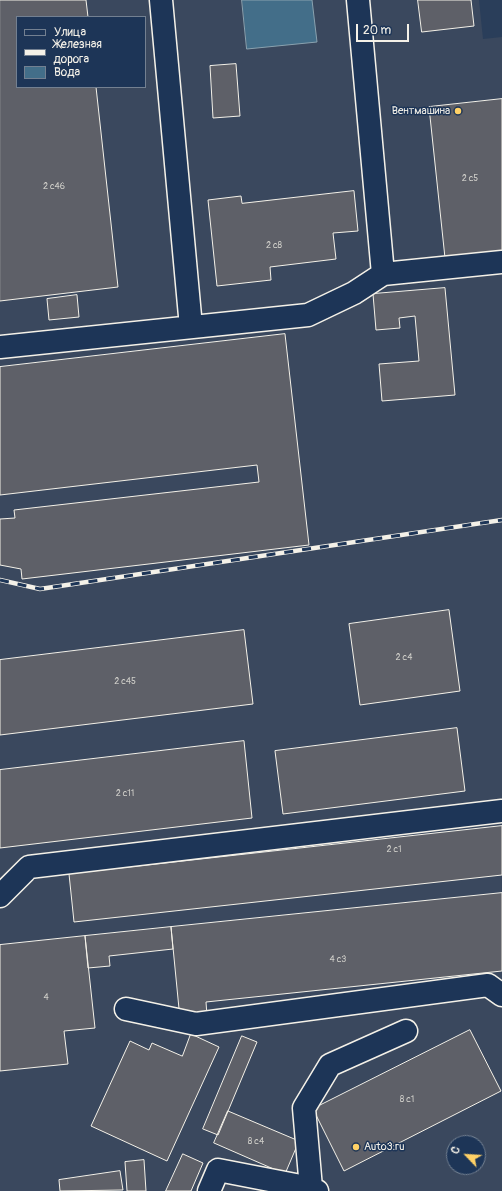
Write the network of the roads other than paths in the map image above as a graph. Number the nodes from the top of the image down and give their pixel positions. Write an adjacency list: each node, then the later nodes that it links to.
1 (161, 0): 5 (lane)
2 (358, 0): 4 (lane)
3 (502, 262): 4 (lane)
4 (382, 274): 5 (lane)
5 (191, 327): 6 (lane)
6 (0, 347)
7 (502, 811): 8 (lane)
8 (0, 896)
9 (502, 995): 10 (lane)
10 (126, 1009)
11 (406, 1031): 12 (lane)
12 (314, 1190): 13 (lane)
13 (208, 1191)

